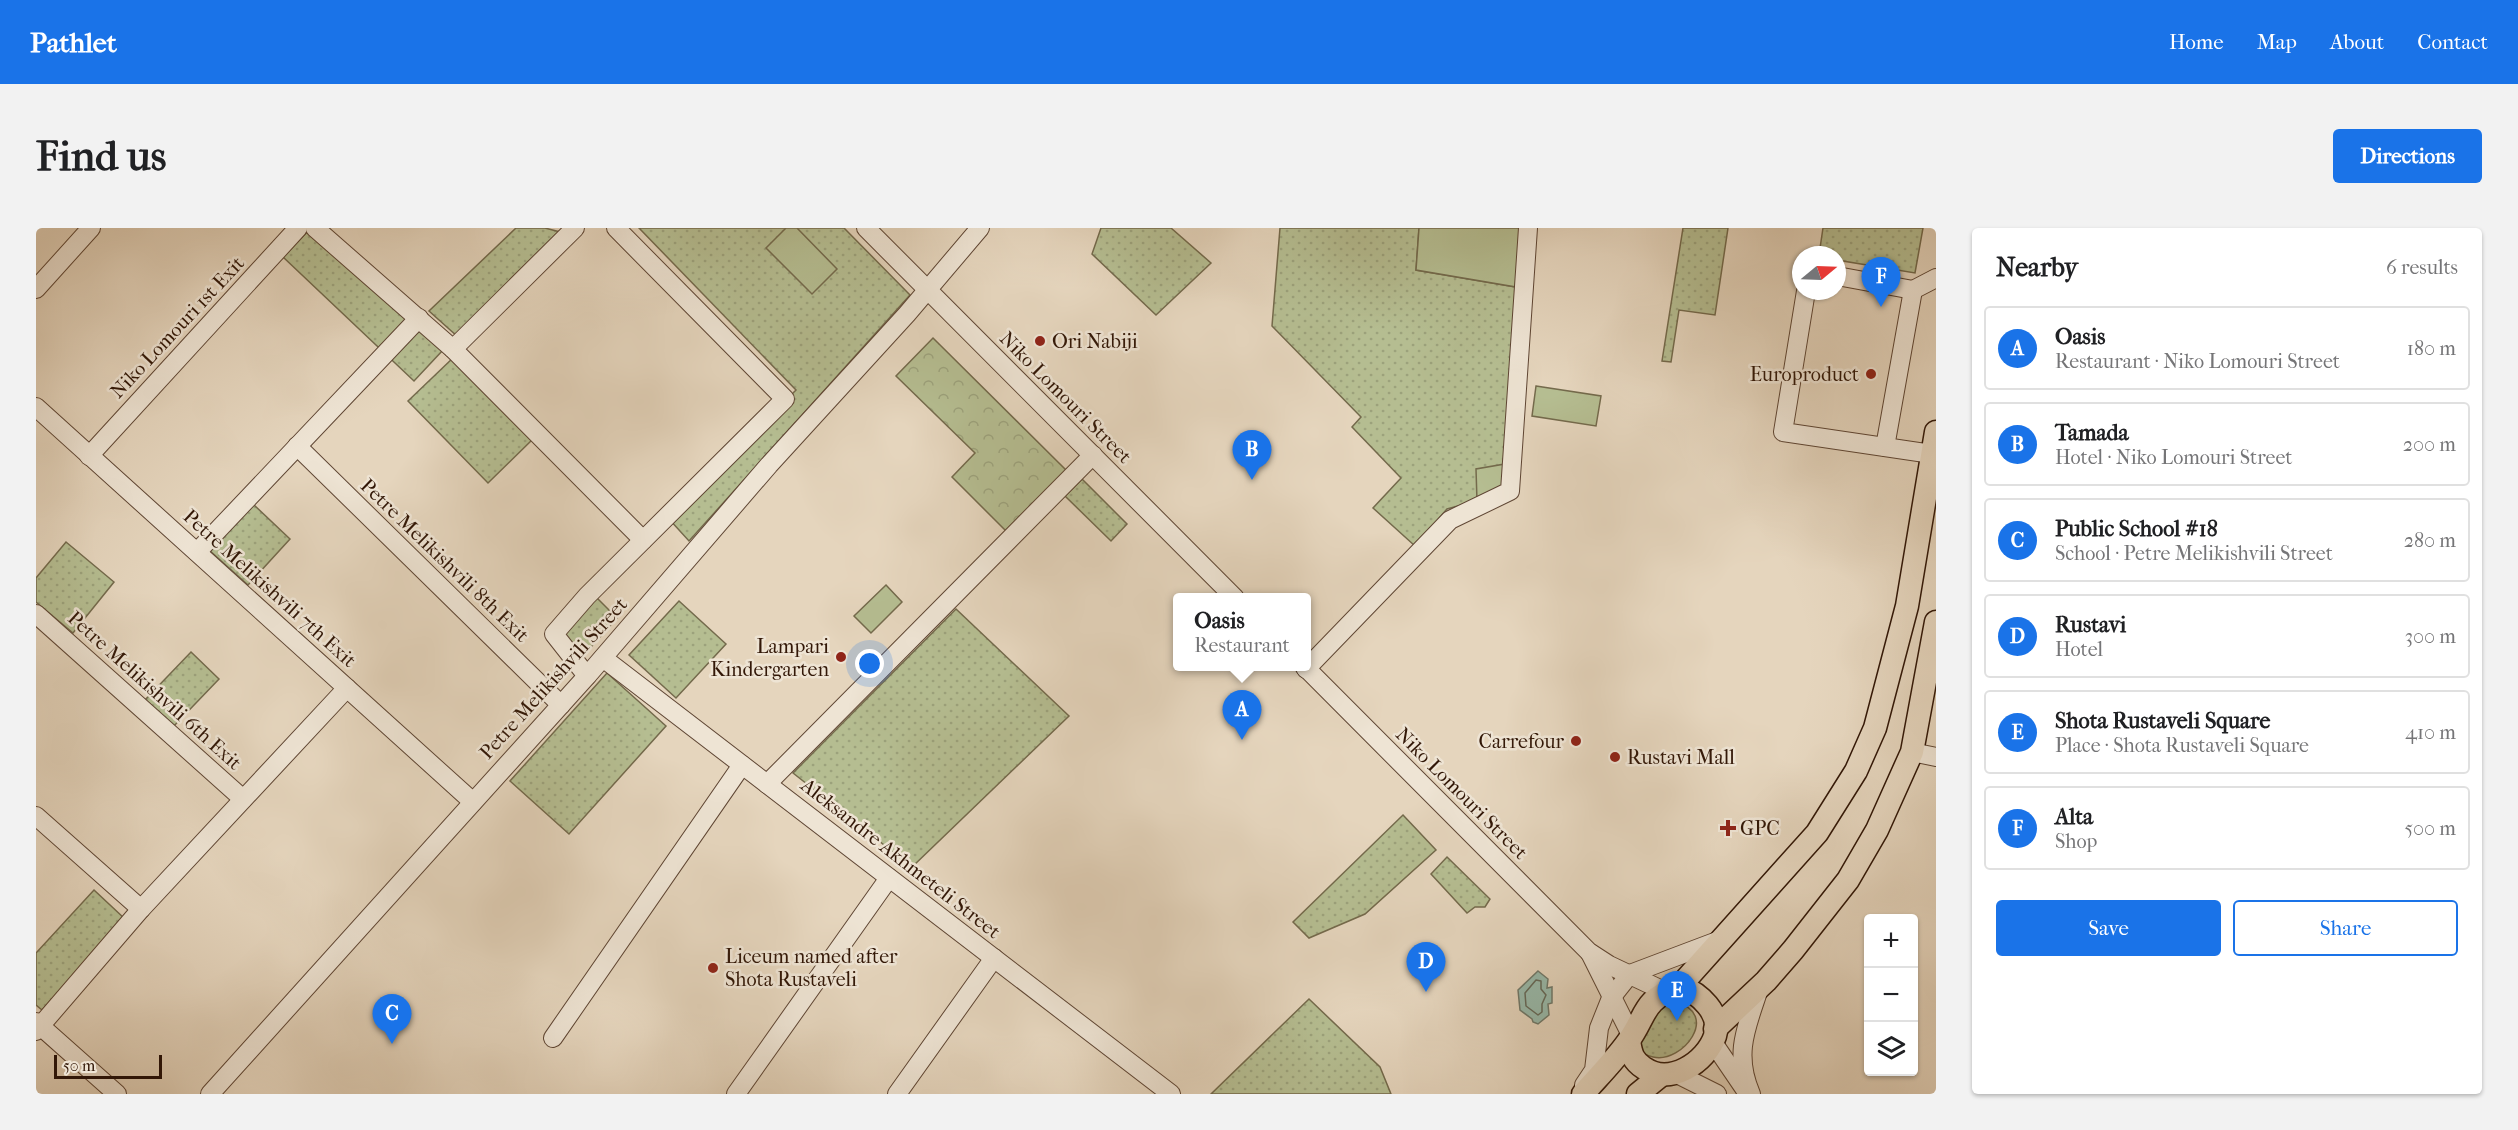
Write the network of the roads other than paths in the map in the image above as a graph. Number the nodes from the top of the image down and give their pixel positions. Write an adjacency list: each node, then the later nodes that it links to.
1 (91, 228): 11 (street)
2 (298, 228): 23 (street, Niko Lomouri 1st Exit)
3 (315, 228): 15 (street)
4 (575, 228): 16 (street)
5 (616, 228): 24 (street)
6 (866, 228): 12 (street, Niko Lomouri Street)
7 (980, 228): 12 (street, Petre Melikishvili Street)
8 (1528, 228): 30 (street)
9 (1846, 278): 13 (street)
10 (1936, 278): 13 (street)
11 (36, 289)
12 (927, 290): 22 (street, Niko Lomouri Street); 29 (street, Petre Melikishvili Street)
13 (1913, 290): 20 (street)
14 (1805, 300): 20 (street)
15 (419, 318): 16 (street); 19 (street)
16 (453, 348): 24 (street)
17 (36, 407): 23 (street, Petre Melikishvili 7th Exit)
18 (1936, 432): 21 (main road)
19 (297, 446): 25 (street); 34 (street, Petre Melikishvili 8th Exit)
20 (1885, 447): 21 (street)
21 (1932, 454): 44 (main road)
22 (1093, 455): 26 (street, Niko Lomouri Street); 38 (street)
23 (89, 456): 25 (street, Petre Melikishvili 7th Exit)
24 (643, 540): 32 (street)
25 (197, 552): 33 (street, Petre Melikishvili 7th Exit)
26 (1231, 593)
27 (36, 614): 39 (street, Petre Melikishvili 6th Exit)
28 (1936, 622): 35 (main road)
29 (603, 658): 32 (street, Petre Melikishvili Street); 37 (street, Aleksandre Akhmeteli Street)
30 (1311, 662)
31 (1308, 671): 45 (street, Niko Lomouri Street)
32 (587, 676): 34 (street, Petre Melikishvili Street)
33 (347, 688): 39 (street); 40 (street, Petre Melikishvili 7th Exit)
34 (561, 705): 40 (street, Petre Melikishvili Street)
35 (1912, 752): 36 (street); 48 (main road)
36 (1936, 757)
37 (742, 765): 38 (street, Aleksandre Akhmeteli Street); 53 (street)
38 (767, 784): 42 (street, Aleksandre Akhmeteli Street)
39 (243, 799): 43 (street)
40 (473, 802): 57 (street, Petre Melikishvili Street)
41 (36, 816): 43 (street)
42 (889, 878): 46 (street, Aleksandre Akhmeteli Street); 58 (street)
43 (141, 909): 51 (street)
44 (1720, 940): 47 (street); 49 (main road)
45 (1589, 952): 47 (street, Niko Lomouri Street); 50 (street, Niko Lomouri Street)
46 (994, 958): 59 (street); 60 (street, Aleksandre Akhmeteli Street)
47 (1630, 974): 49 (street, Niko Lomouri Street); 50 (street)
48 (1761, 986): 52 (main road); 65 (street)
49 (1673, 989): 52 (main road); 54 (main road)
50 (1611, 998): 54 (street, Niko Lomouri Street); 61 (street)
51 (38, 1026): 56 (street)
52 (1713, 1035): 55 (main road); 65 (street)
53 (553, 1038)
54 (1630, 1038): 55 (main road); 62 (main road)
55 (1668, 1074): 63 (main road); 64 (street)
56 (117, 1094)
57 (210, 1094)
58 (736, 1094)
59 (897, 1094)
60 (1171, 1094)
61 (1579, 1094)
62 (1583, 1094)
63 (1638, 1094)
64 (1717, 1094)
65 (1750, 1094)

